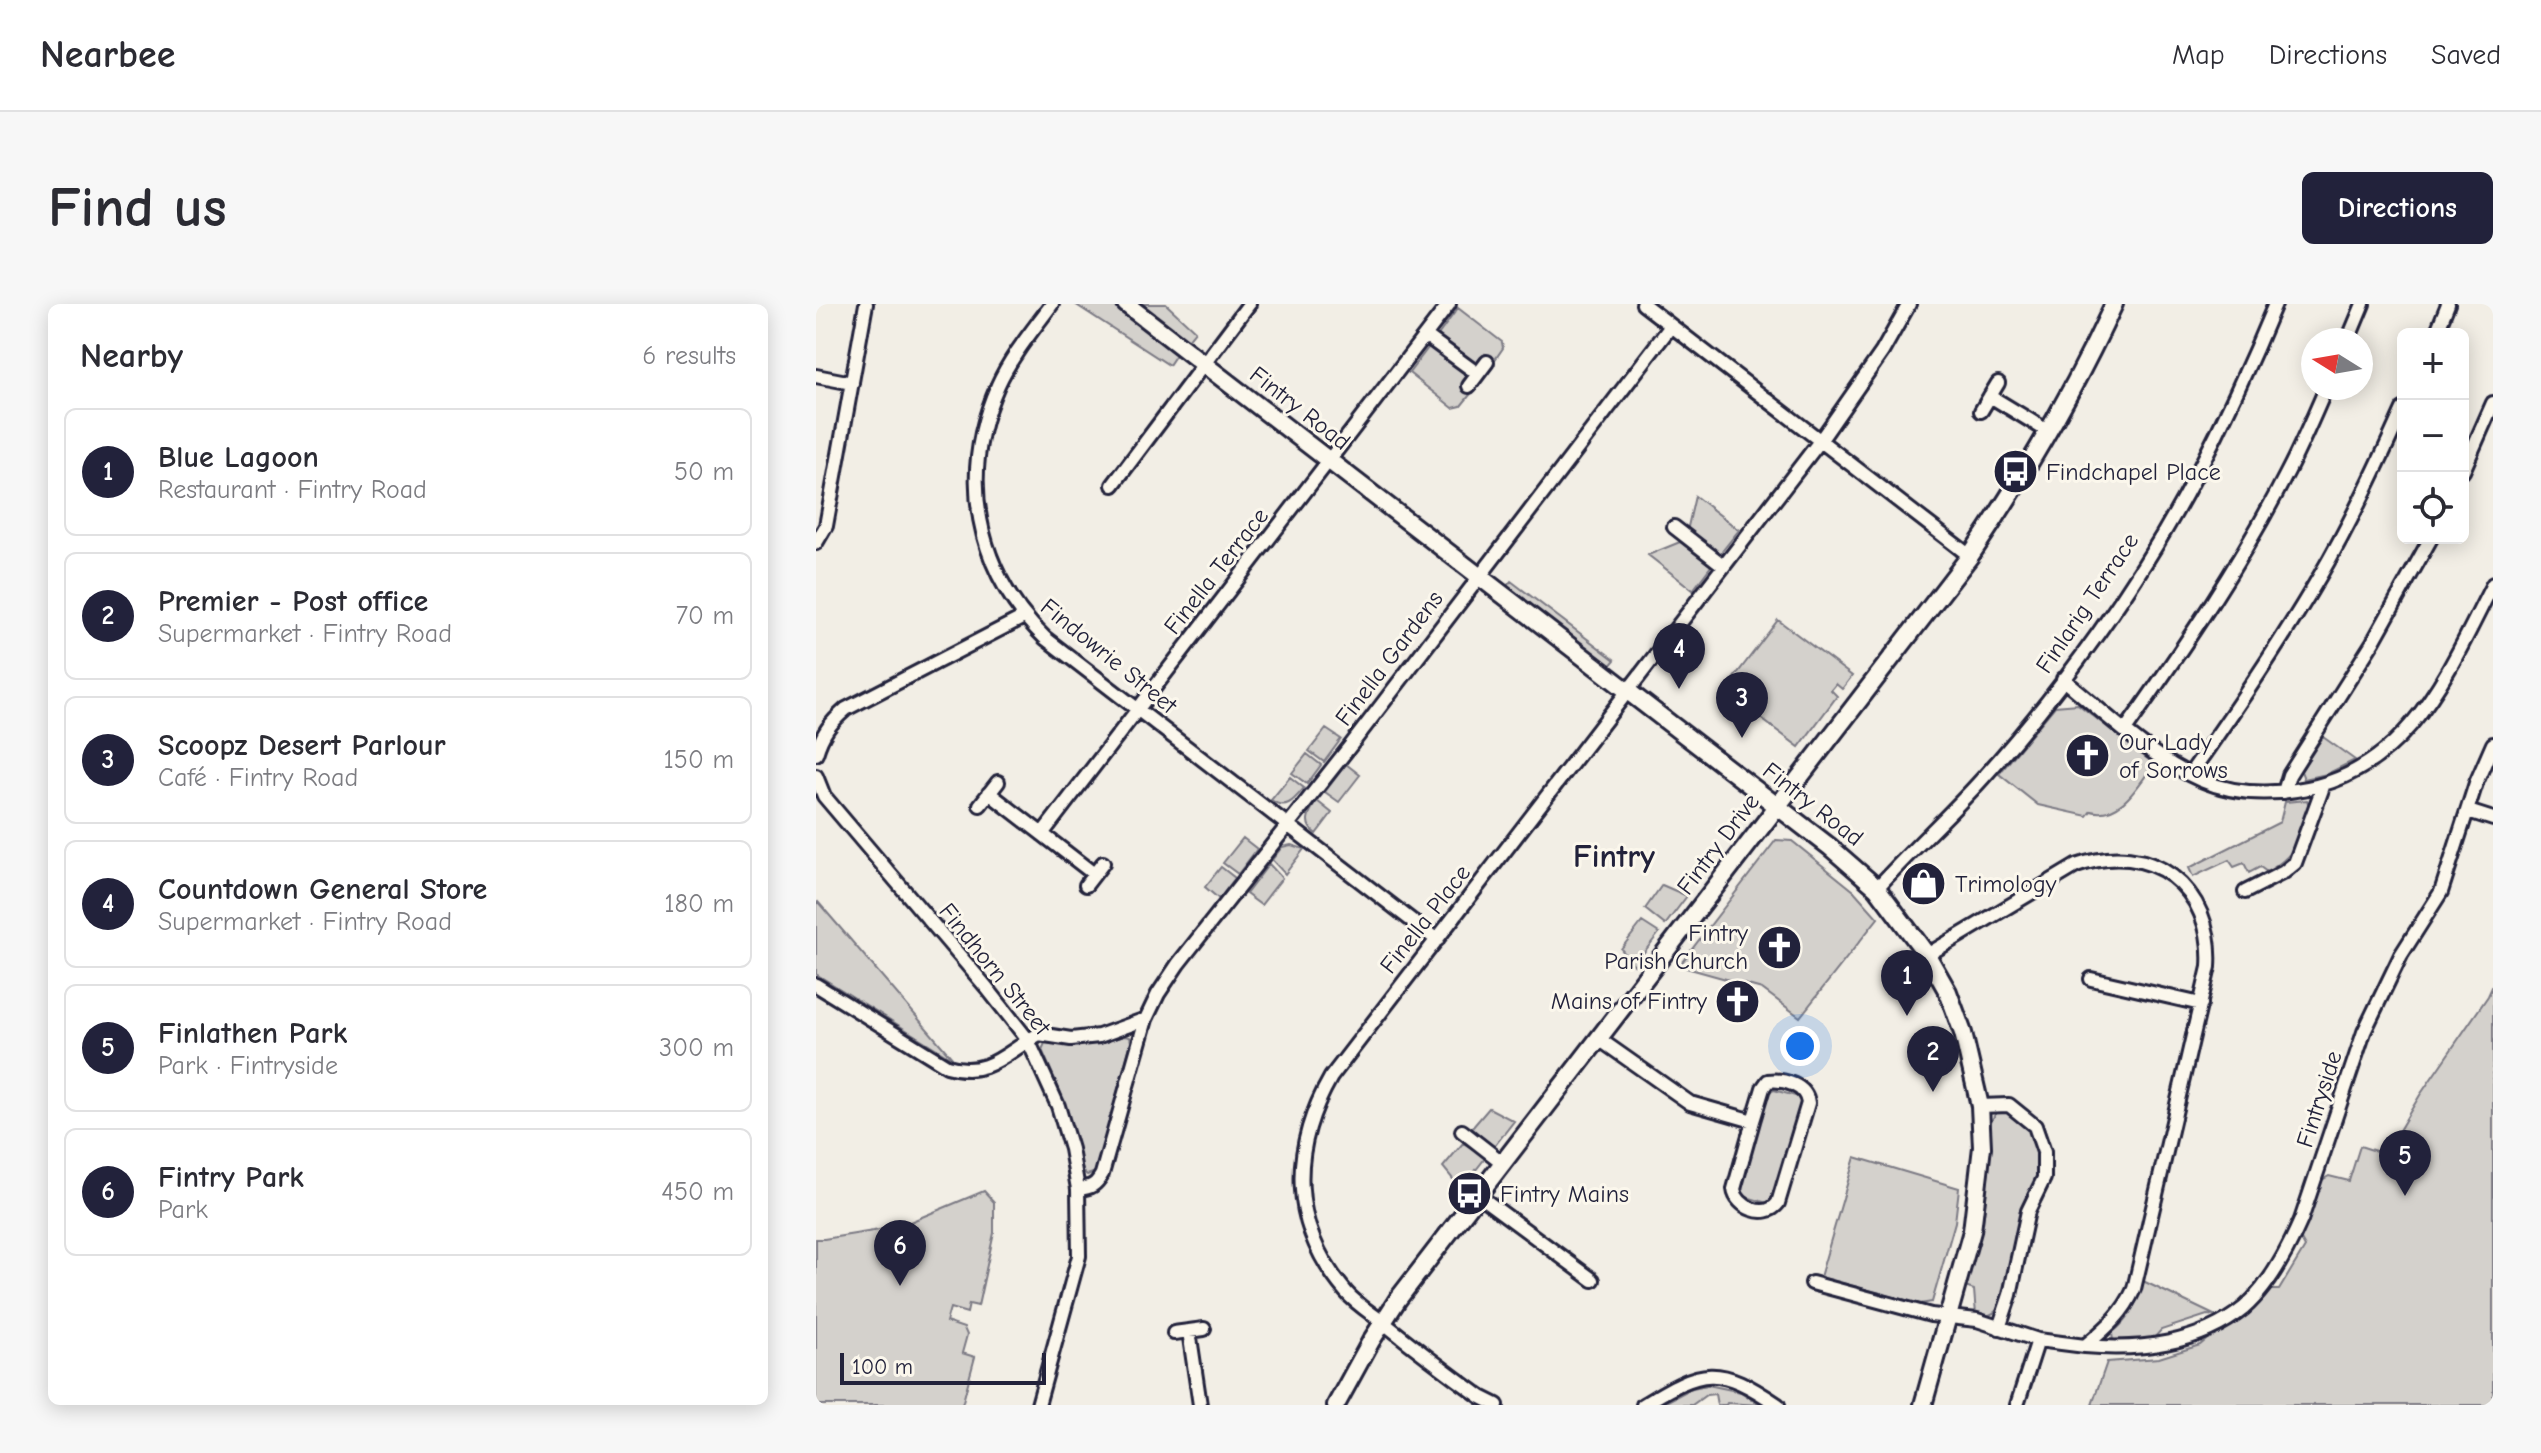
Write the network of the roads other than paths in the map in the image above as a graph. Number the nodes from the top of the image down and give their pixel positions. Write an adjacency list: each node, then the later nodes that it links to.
1 (866, 304): 20 (street)
2 (1052, 304): 40 (street, Findowrie Street)
3 (1126, 304): 17 (street, Fintry Road)
4 (1249, 304): 17 (street)
5 (1449, 304): 15 (street, Finella Terrace)
6 (1643, 304): 12 (street)
7 (1909, 304): 29 (street, Finella Place)
8 (2114, 304): 28 (street, Fintry Drive)
9 (2275, 304): 41 (street, Finlarig Terrace)
10 (2363, 304): 13 (street)
11 (2448, 304): 14 (street)
12 (1671, 326): 29 (street); 38 (street, Finella Gardens)
13 (2353, 328)
14 (2438, 328)
15 (1425, 335): 18 (street); 31 (street, Finella Terrace)
16 (1487, 362): 18 (street)
17 (1204, 364): 31 (street, Fintry Road); 32 (street)
18 (1478, 374): 22 (street)
19 (816, 376): 20 (street)
20 (852, 383): 34 (street)
21 (1998, 383): 23 (street)
22 (1469, 386)
23 (1990, 396): 26 (street); 28 (street)
24 (2321, 400): 44 (street)
25 (2493, 403): 30 (street)
26 (1981, 411)
27 (2397, 422): 47 (street)
28 (2049, 432): 36 (street, Fintry Drive)
29 (1820, 441): 36 (street); 37 (street, Finella Place)
30 (2469, 457)
31 (1329, 460): 38 (street, Fintry Road); 43 (street, Finella Terrace)
32 (1113, 485)
33 (1674, 527): 37 (street)
34 (816, 543)
35 (2428, 544): 51 (street)
36 (1970, 556): 54 (street, Fintry Drive)
37 (1724, 566): 42 (street, Finella Place)
38 (1479, 575): 42 (street, Fintry Road); 57 (street, Finella Gardens)
39 (2493, 584): 50 (street)
40 (1024, 617): 43 (street, Findowrie Street); 46 (street)
41 (2063, 679): 44 (street); 62 (street, Finlarig Terrace)
42 (1629, 690): 54 (street, Fintry Road); 64 (street, Finella Place)
43 (1137, 710): 57 (street, Findowrie Street); 58 (street, Finella Terrace)
44 (2126, 729): 47 (street)
45 (2493, 744): 55 (street, Fintryside)
46 (816, 754)
47 (2190, 774): 51 (street)
48 (816, 776): 71 (street, Findhorn Street)
49 (998, 782): 52 (street)
50 (2324, 784): 51 (street); 63 (street)
51 (2284, 792)
52 (989, 793): 53 (street); 58 (street)
53 (980, 805)
54 (1776, 806): 62 (street, Fintry Road); 70 (street, Fintry Drive)
55 (2468, 811): 56 (street); 87 (street, Fintryside)
56 (2493, 819)
57 (1287, 825): 64 (street, Findowrie Street); 69 (street, Finella Gardens)
58 (1042, 834): 60 (street)
59 (1103, 863): 60 (street)
60 (1094, 874): 61 (street)
61 (1086, 885)
62 (1877, 888): 65 (street, Fintry Road)
63 (2245, 892)
64 (1437, 940): 81 (street, Finella Place)
65 (1927, 955): 68 (street); 72 (street, Fintry Road)
66 (2091, 979): 68 (street)
67 (816, 985): 71 (street)
68 (2201, 1004): 87 (street)
69 (1146, 1019): 71 (street); 76 (street, Finella Gardens)
70 (1599, 1039): 73 (street); 75 (street, Fintry Drive)
71 (1028, 1040): 76 (street, Findhorn Street)
72 (1980, 1106): 80 (street, Fintry Road); 82 (street)
73 (1753, 1121): 73 (street)
74 (1462, 1131): 75 (street)
75 (1503, 1163): 77 (street, Fintry Drive)
76 (1078, 1189): 89 (street, Findhorn Street)
77 (1478, 1195): 78 (street); 81 (street, Fintry Drive)
78 (1593, 1280)
79 (1812, 1283): 80 (street)
80 (1948, 1316): 82 (street, Fintryside); 95 (street, Fintry Road)
81 (1383, 1322): 88 (street, Finella Place); 91 (street, Fintry Drive)
82 (1999, 1328): 86 (street, Fintryside)
83 (1204, 1329): 84 (street)
84 (1189, 1331): 85 (street); 90 (street)
85 (1174, 1333)
86 (2038, 1340): 87 (street, Fintryside); 96 (street)
87 (2085, 1346)
88 (1478, 1401): 92 (street, Finella Place)
89 (1038, 1405)
90 (1200, 1405)
91 (1336, 1405)
92 (1497, 1405)
93 (1643, 1405): 94 (street)
94 (1778, 1405)
95 (1923, 1405)
96 (2017, 1405)

